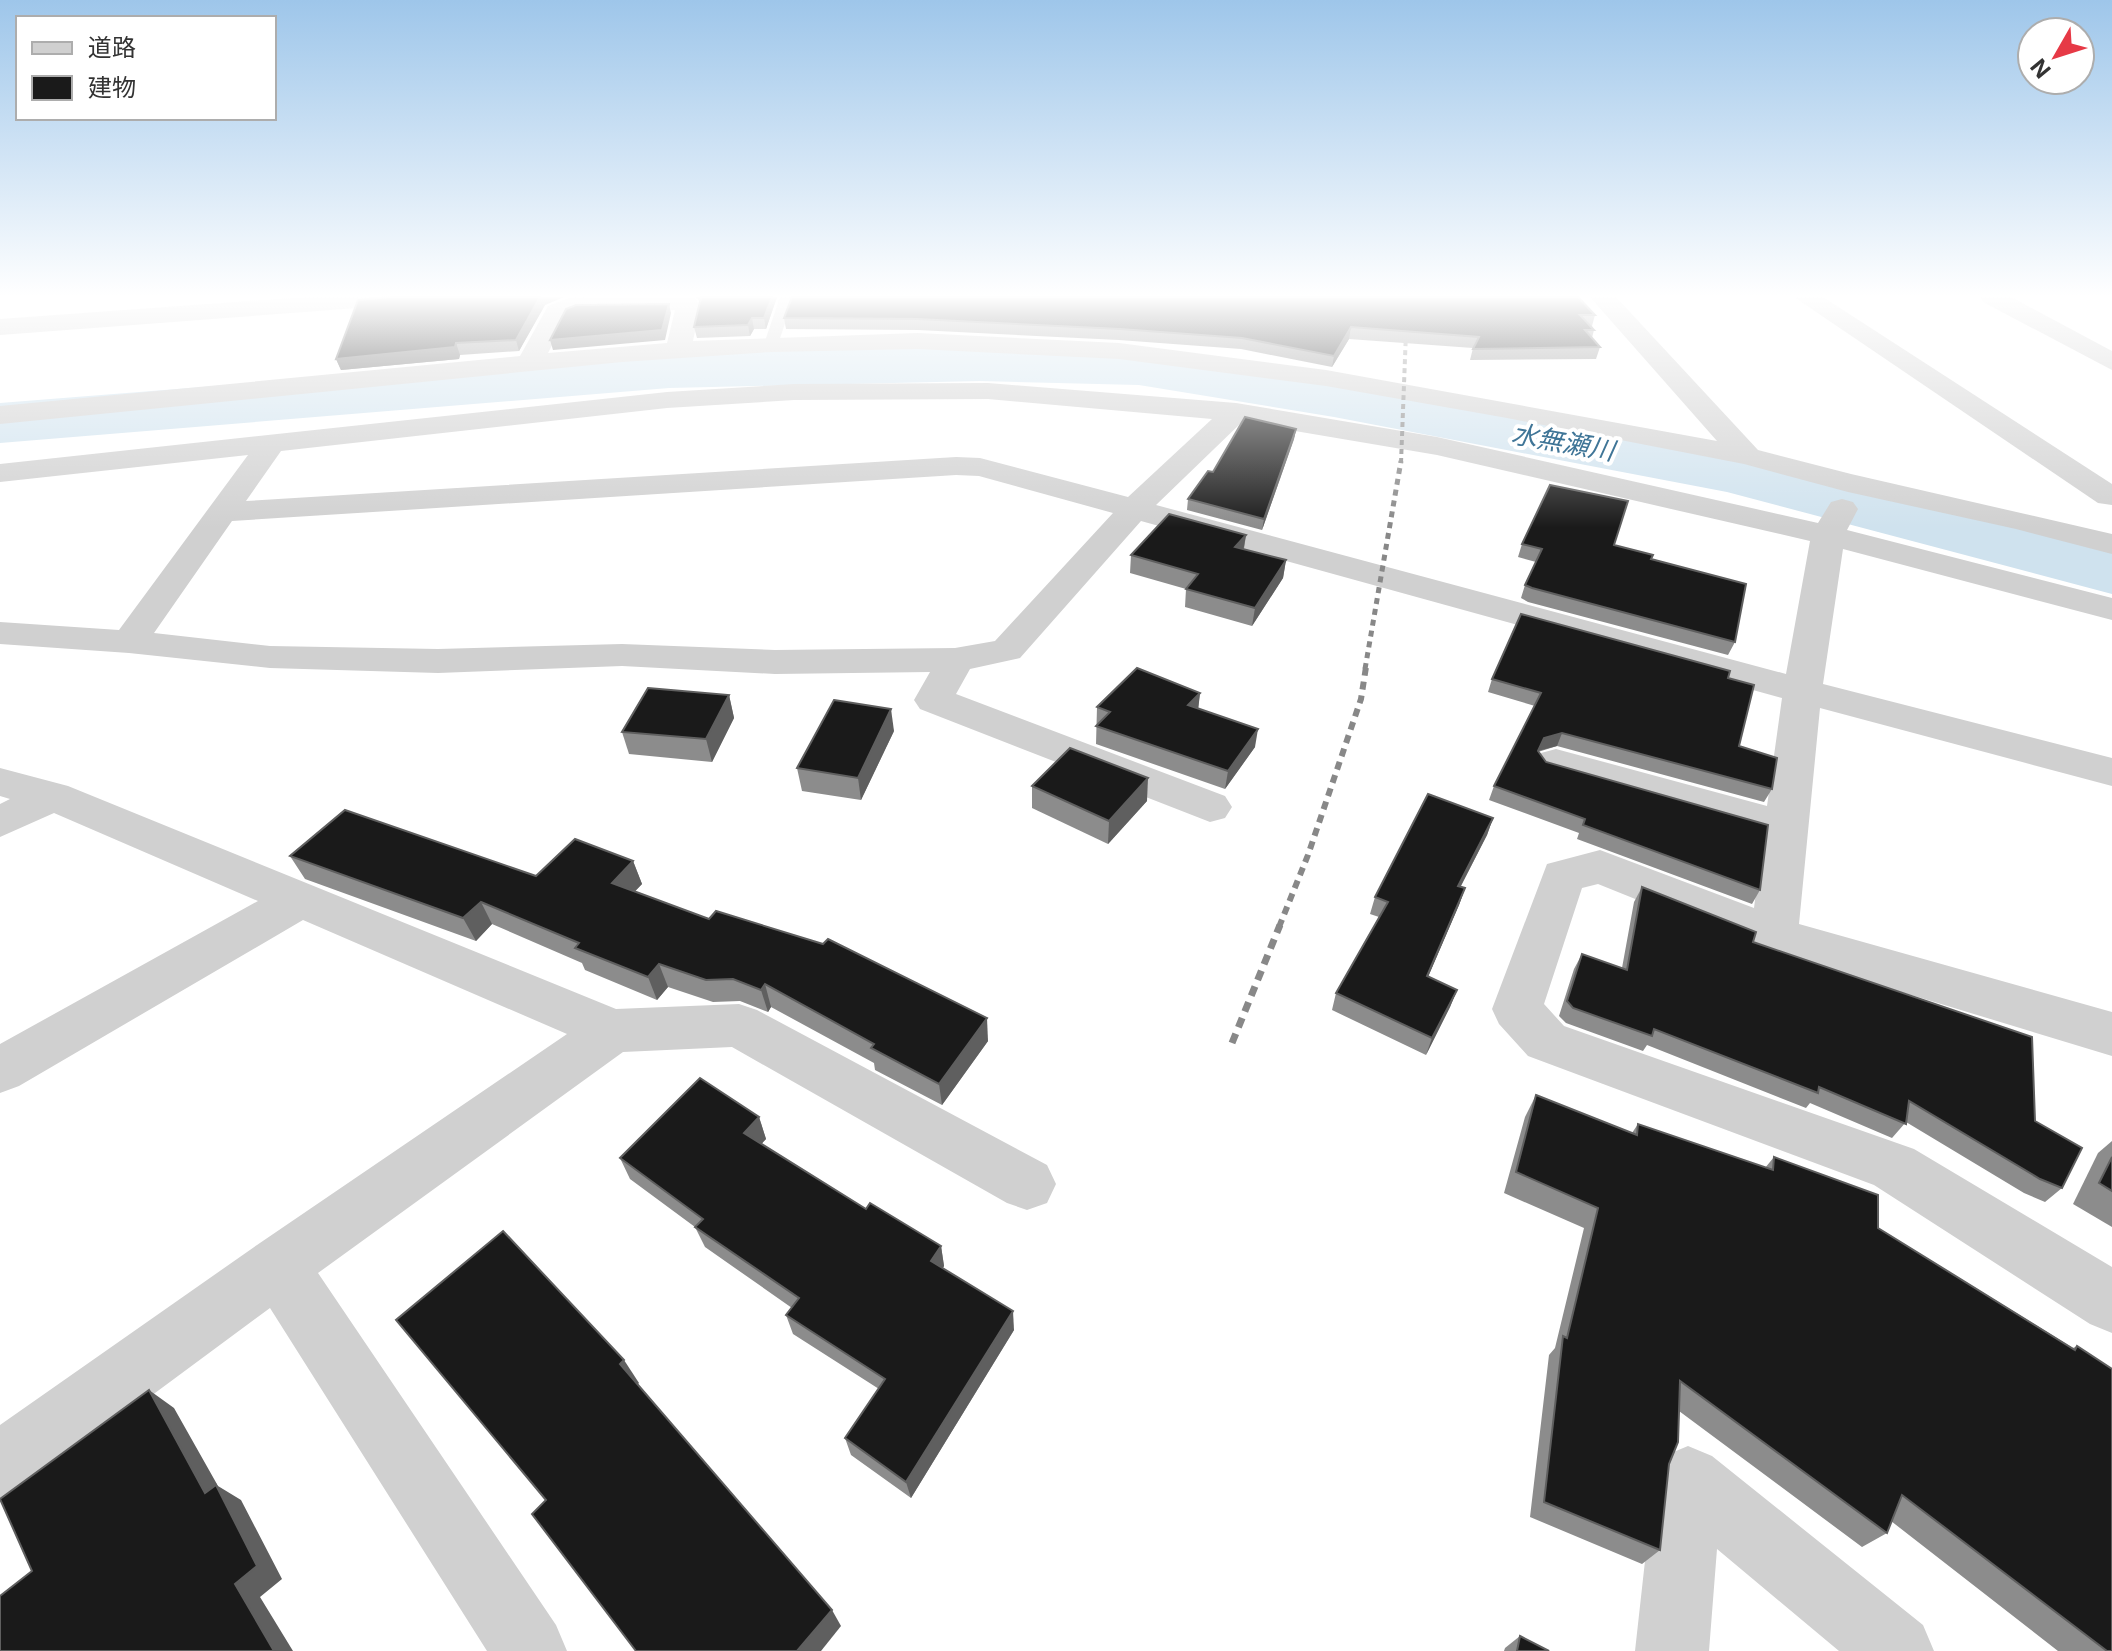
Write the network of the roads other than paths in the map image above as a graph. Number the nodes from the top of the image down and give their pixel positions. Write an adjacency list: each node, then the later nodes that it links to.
1 (417, 374): 6 (street)
2 (1289, 374): 8 (street)
3 (1672, 374): 8 (street)
4 (1924, 374): 11 (street)
5 (1236, 412): 7 (street); 12 (street); 15 (street)
6 (0, 415)
7 (271, 444): 9 (street); 13 (street)
8 (1747, 456): 10 (street)
9 (0, 473)
10 (1848, 483): 14 (street); 15 (street)
11 (2111, 496): 14 (street)
12 (1136, 507): 13 (street); 20 (street); 21 (street)
13 (224, 512): 19 (street)
14 (2019, 520): 16 (street)
15 (1828, 535): 17 (street); 21 (street)
16 (2112, 544)
17 (2112, 609)
18 (0, 633): 19 (street)
19 (129, 642): 20 (street)
20 (955, 660): 26 (street)
21 (1802, 691): 23 (street); 28 (street)
22 (1556, 763): 28 (street)
23 (2112, 772)
24 (0, 782): 25 (street)
25 (53, 796): 27 (street); 29 (street)
26 (1210, 807)
27 (0, 822)
28 (1786, 827): 30 (street)
29 (298, 901): 31 (street); 33 (street)
30 (1774, 935): 32 (street); 36 (street)
31 (613, 1031): 34 (street); 35 (street)
32 (2112, 1034)
33 (0, 1070)
34 (1027, 1184)
35 (278, 1266): 37 (street); 38 (street)
36 (2112, 1302)
37 (0, 1466)
38 (530, 1651)
39 (1672, 1651): 40 (street)
40 (1897, 1651)

